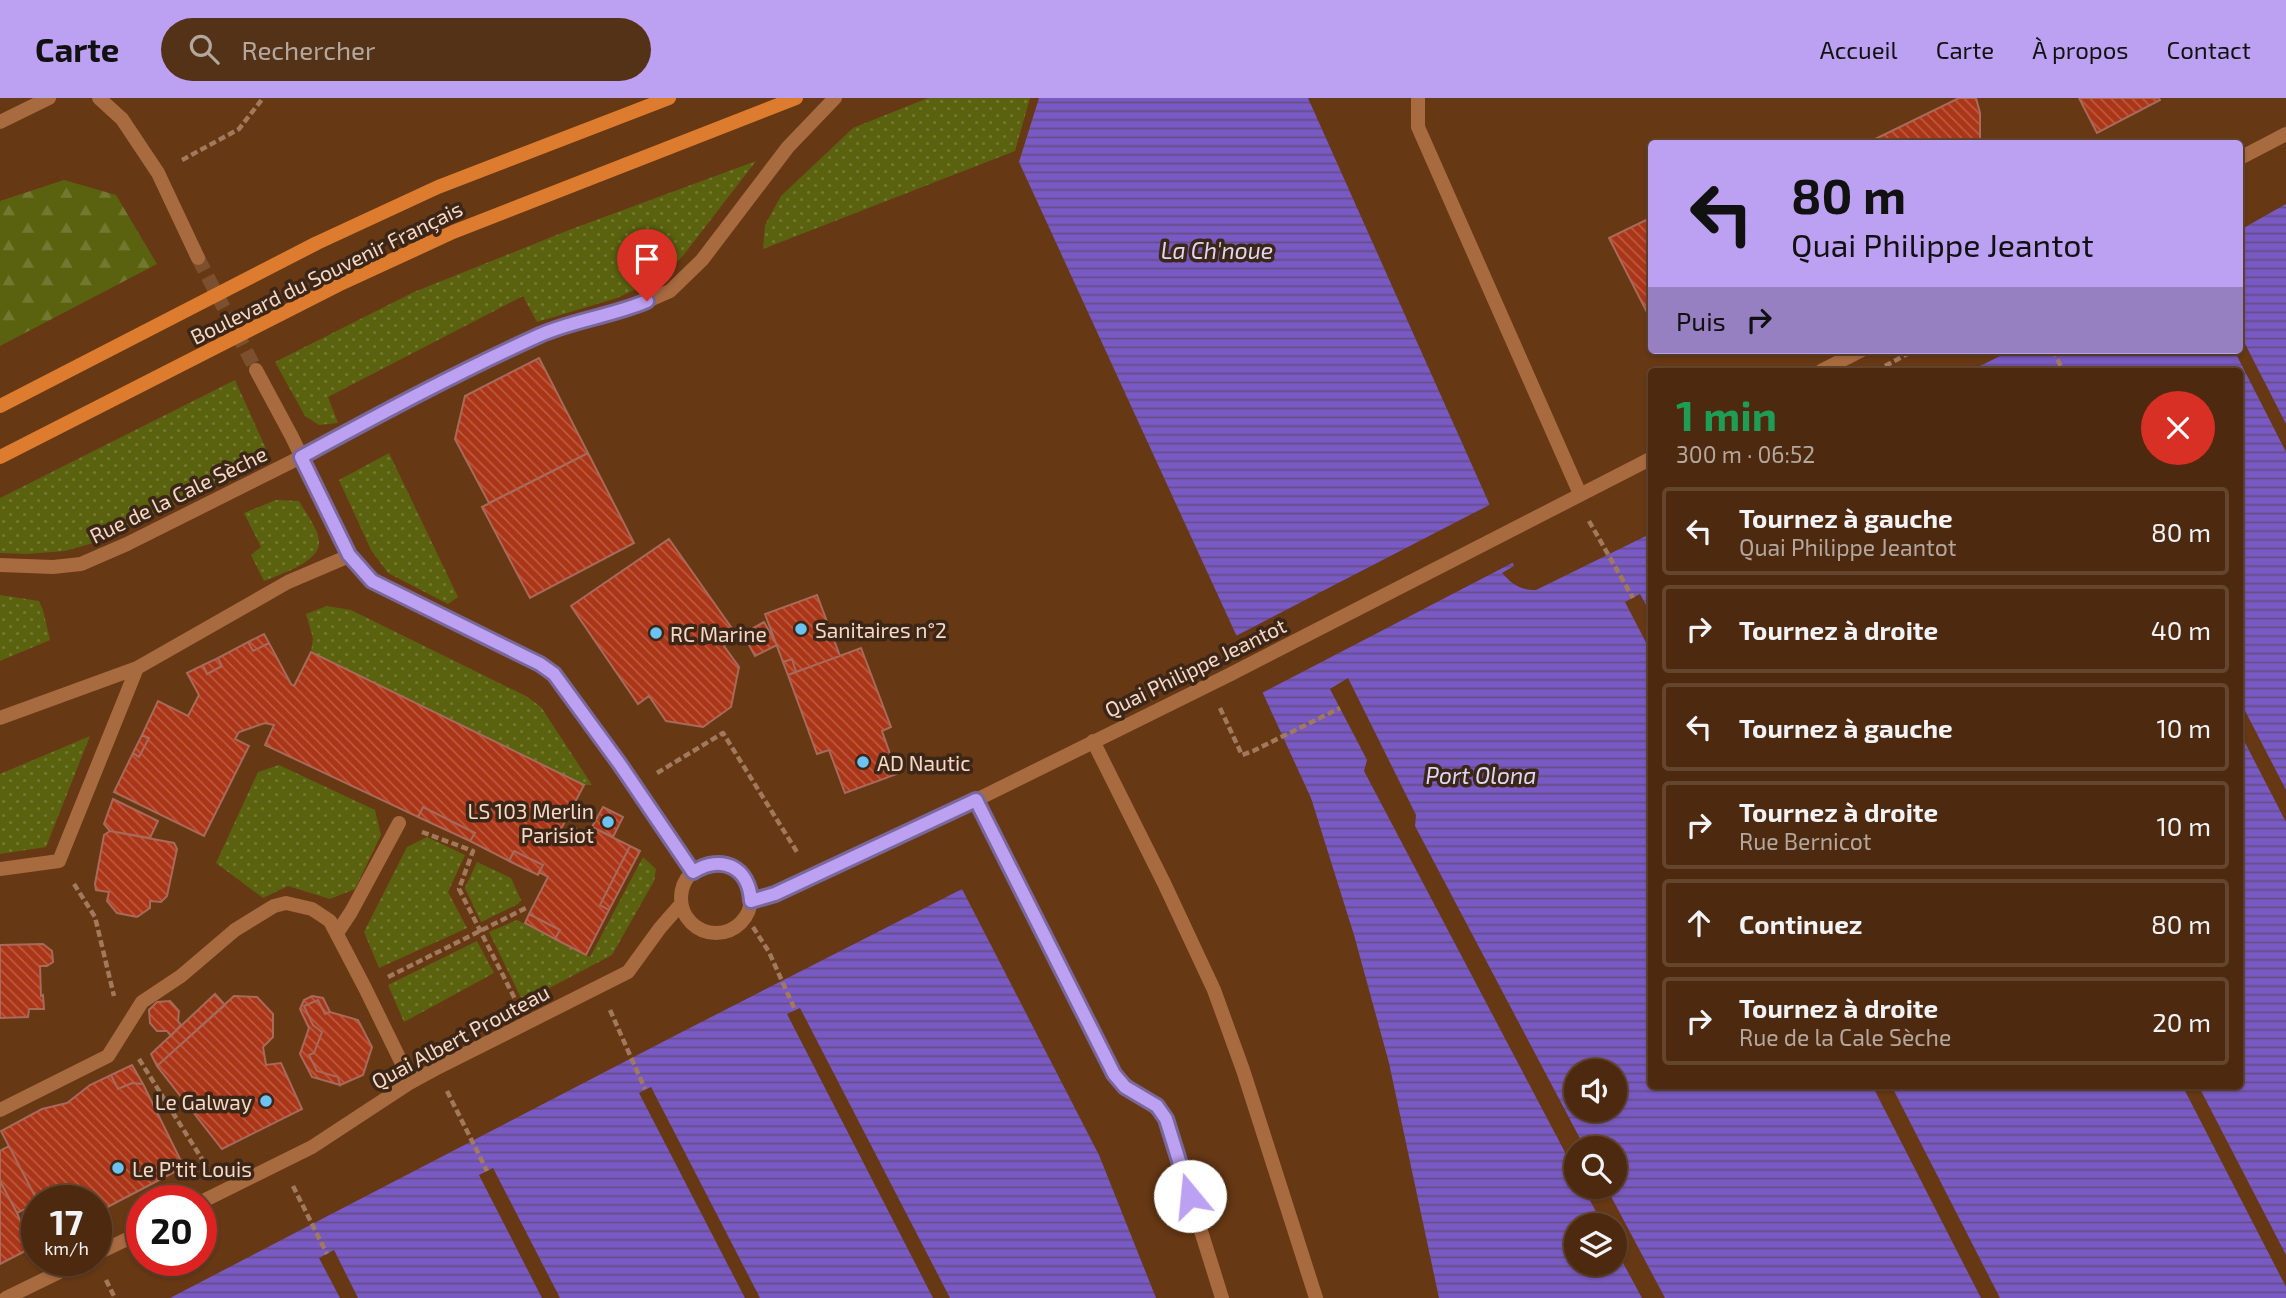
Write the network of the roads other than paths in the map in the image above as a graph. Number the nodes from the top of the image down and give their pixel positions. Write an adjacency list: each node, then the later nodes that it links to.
1 (49, 98): 7 (street)
2 (99, 98): 10 (street)
3 (669, 98): 14 (main road, Boulevard du Souvenir Français)
4 (796, 98): 15 (main road, Boulevard du Souvenir Français)
5 (835, 98): 16 (street, Rue de la Cale Sèche)
6 (1418, 98): 18 (street)
7 (0, 122)
8 (2286, 134): 9 (street)
9 (2243, 156)
10 (198, 258)
11 (1854, 354): 12 (street)
12 (1827, 368)
13 (256, 370): 16 (street)
14 (0, 406)
15 (0, 457)
16 (301, 457): 19 (street); 20 (street, Rue de la Cale Sèche)
17 (1648, 460): 18 (street, Quai Philippe Jeantot)
18 (1580, 494): 23 (street, Quai Philippe Jeantot)
19 (349, 555): 21 (street); 27 (street)
20 (0, 565)
21 (138, 668): 22 (street); 26 (street)
22 (0, 718)
23 (1093, 741): 24 (street, Quai Philippe Jeantot); 37 (street)
24 (976, 800): 28 (street, Quai Philippe Jeantot); 36 (street)
25 (399, 823): 30 (street)
26 (0, 869)
27 (693, 872): 28 (street); 29 (street)
28 (751, 901): 29 (street)
29 (681, 904): 31 (street, Quai Albert Prouteau)
30 (337, 933): 31 (street); 32 (street)
31 (411, 1082): 33 (street, Quai Albert Prouteau)
32 (0, 1110)
33 (217, 1195)
34 (51, 1276): 35 (street)
35 (6, 1298)
36 (1222, 1298)
37 (1316, 1298)

